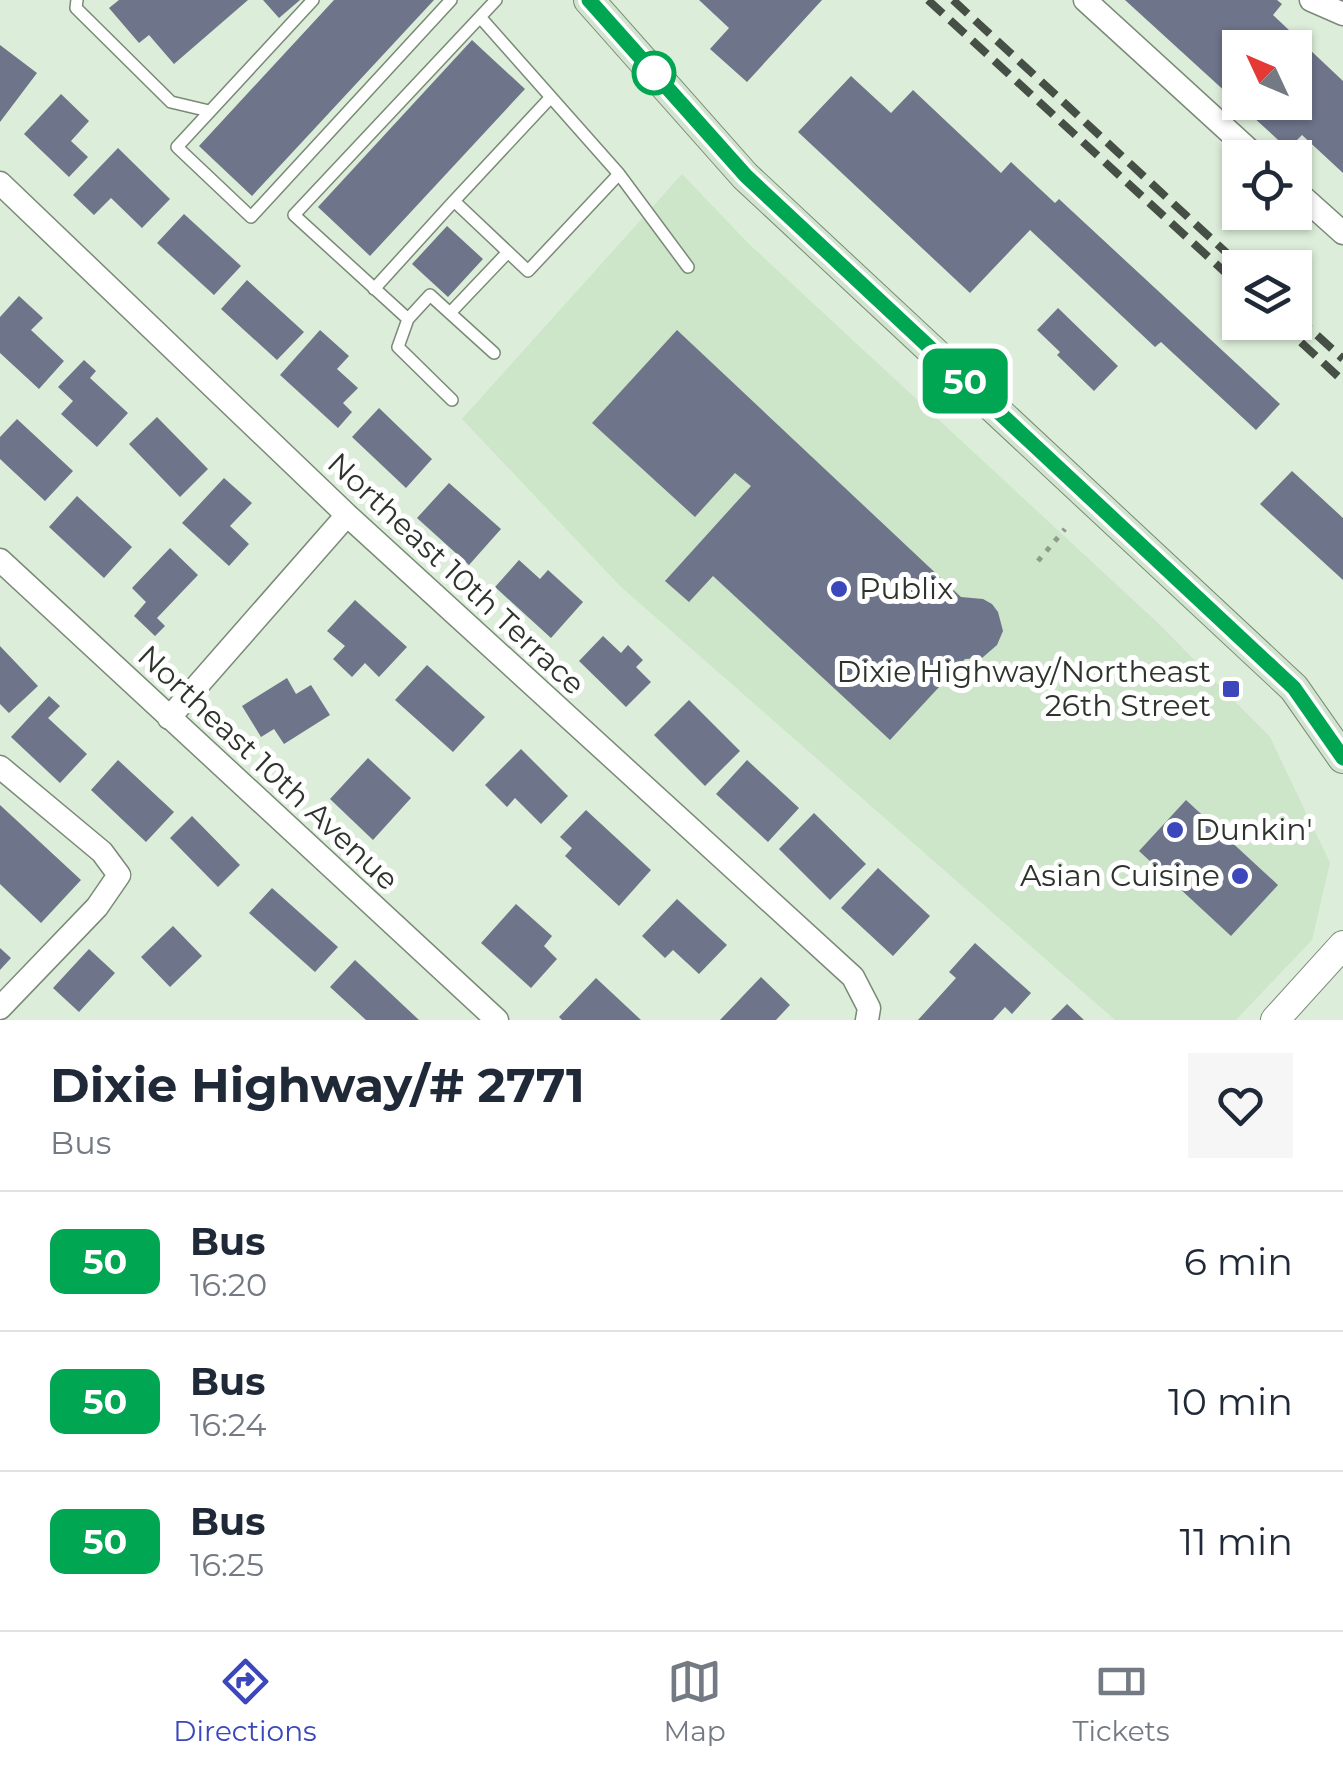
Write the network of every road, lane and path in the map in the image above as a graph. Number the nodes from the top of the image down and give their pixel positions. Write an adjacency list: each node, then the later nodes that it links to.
1 (77, 0): 11 (lane)
2 (313, 0): 11 (lane)
3 (451, 0): 11 (lane)
4 (496, 0): 9 (lane)
5 (589, 0): 30 (main road)
6 (1085, 0): 12 (street)
7 (1311, 0): 8 (street)
8 (1343, 14)
9 (480, 17): 10 (lane); 20 (lane)
10 (552, 97): 13 (lane); 15 (lane)
11 (208, 111)
12 (1238, 140)
13 (619, 174): 18 (lane); 19 (lane)
14 (0, 183): 25 (street, Northeast 10th Terrace)
15 (454, 202): 18 (lane); 20 (lane)
16 (1312, 205): 17 (street)
17 (1343, 233)
18 (508, 252): 21 (lane)
19 (688, 267)
20 (374, 289): 22 (lane)
21 (450, 314): 22 (lane); 23 (lane)
22 (408, 319): 24 (lane)
23 (494, 353)
24 (452, 400)
25 (347, 516): 29 (street); 34 (street, Northeast 10th Terrace)
26 (1065, 529): 28 (path)
27 (0, 560): 29 (street, Northeast 10th Avenue)
28 (1038, 561)
29 (169, 718): 35 (street, Northeast 10th Avenue)
30 (1343, 758)
31 (0, 767): 33 (street)
32 (1343, 945): 36 (street)
33 (0, 1008)
34 (868, 1014)
35 (496, 1020)
36 (1274, 1020)

